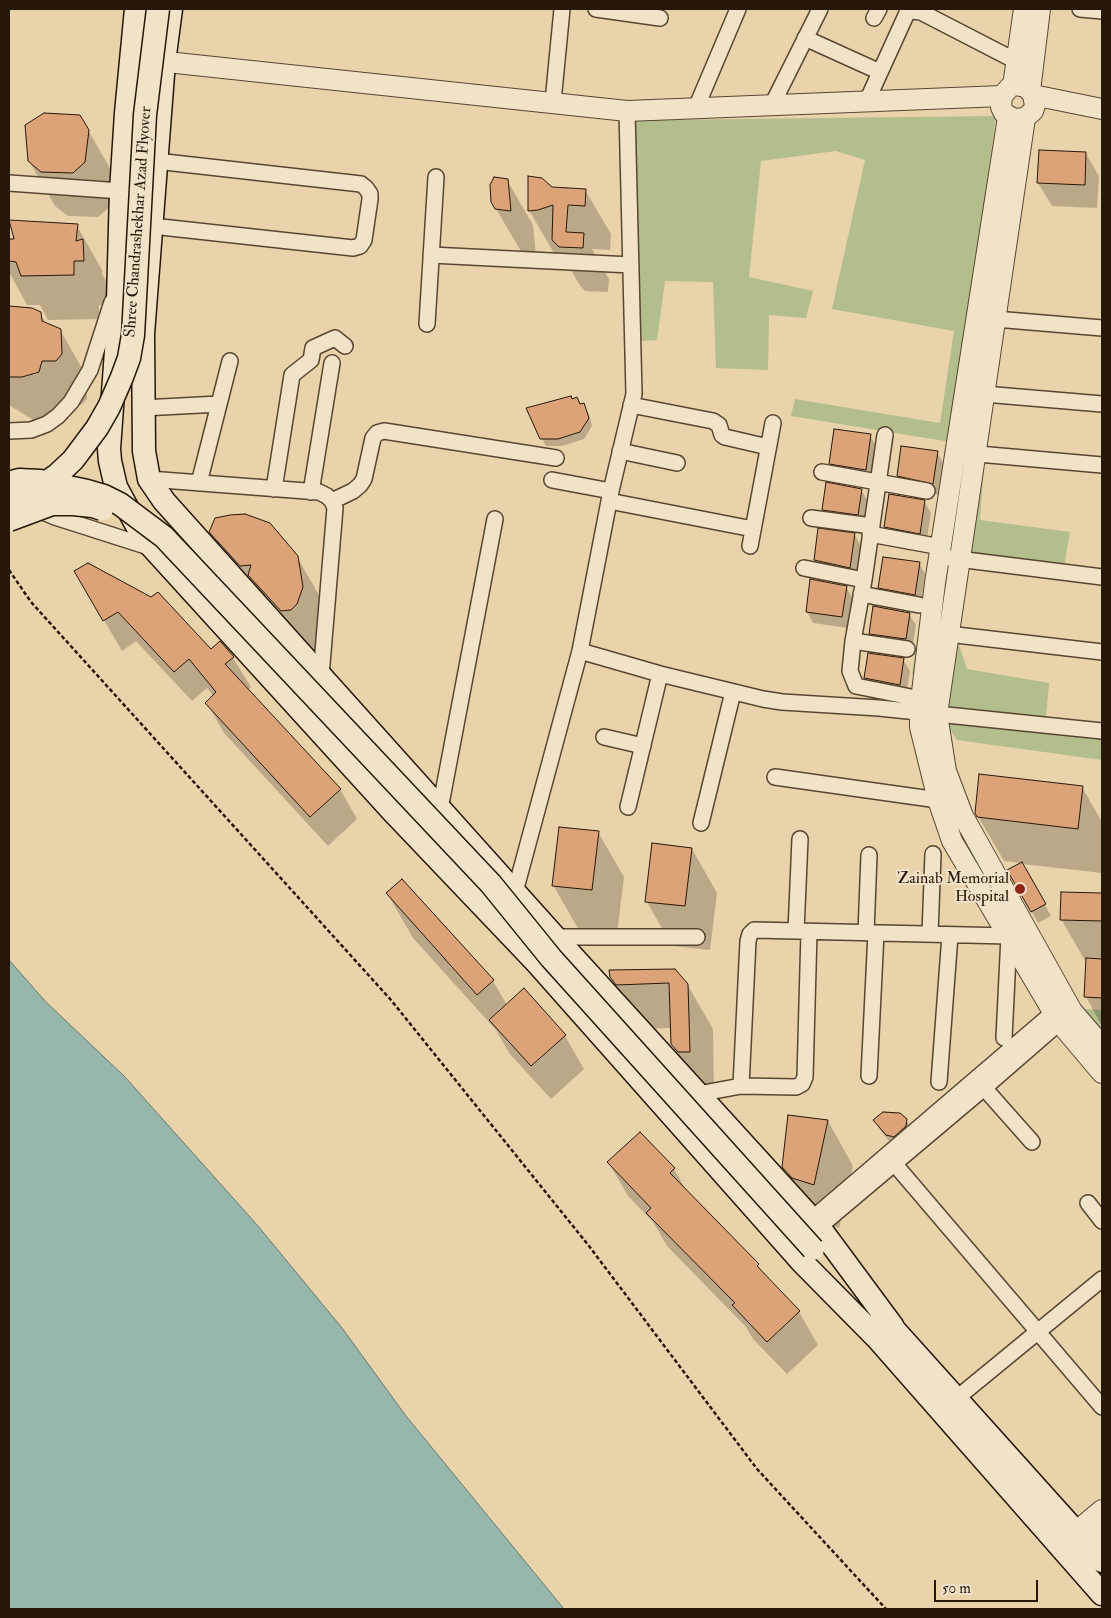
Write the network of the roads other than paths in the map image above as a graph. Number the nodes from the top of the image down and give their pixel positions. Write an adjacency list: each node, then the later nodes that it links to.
1 (136, 9): 15 (main road)
2 (146, 9): 61 (main road, Shree Chandrashekhar Azad Flyover)
3 (158, 9): 66 (main road, Shree Chandrashekhar Azad Flyover, bridge)
4 (171, 9): 17 (main road)
5 (562, 9): 20 (street)
6 (596, 9): 13 (street)
7 (738, 9): 23 (street)
8 (820, 9): 14 (street)
9 (1024, 9): 16 (street)
10 (1040, 9): 21 (street)
11 (1080, 9): 12 (street)
12 (1102, 11)
13 (660, 18)
14 (806, 38): 18 (street); 22 (street)
15 (131, 58): 17 (street); 29 (main road)
16 (1016, 61): 18 (street); 21 (street)
17 (164, 62): 20 (street); 26 (main road)
18 (880, 72): 19 (street)
19 (867, 101): 21 (street); 22 (street)
20 (553, 102): 25 (street)
21 (1020, 102): 24 (street); 34 (street); 50 (street)
22 (772, 105): 23 (street)
23 (696, 108): 25 (street)
24 (1099, 108)
25 (628, 110): 32 (street)
26 (156, 161): 30 (main road); 30 (street)
27 (436, 177): 31 (street)
28 (9, 183): 29 (street)
29 (121, 191): 33 (main road)
30 (152, 226): 44 (main road)
31 (431, 256): 32 (street); 35 (street)
32 (631, 265): 42 (street)
33 (118, 284): 46 (street); 73 (main road)
34 (995, 319): 36 (street); 40 (street)
35 (427, 324)
36 (1102, 328)
37 (346, 346): 60 (street)
38 (230, 361): 41 (street)
39 (332, 363): 63 (street)
40 (984, 394): 43 (street); 50 (street)
41 (219, 404): 44 (street); 59 (street)
42 (631, 404): 48 (street); 49 (street)
43 (1102, 404)
44 (143, 408): 55 (main road)
45 (773, 423): 48 (street)
46 (9, 431)
47 (885, 435): 57 (street)
48 (768, 447): 70 (street)
49 (620, 451): 52 (street); 64 (street)
50 (966, 452): 53 (street); 74 (street)
51 (556, 458): 65 (street)
52 (677, 463)
53 (1102, 465)
54 (822, 472): 57 (street)
55 (149, 479): 59 (street); 85 (main road)
56 (552, 480): 64 (street)
57 (877, 482): 62 (street); 71 (street)
58 (9, 483): 124 (main road, bridge)
59 (200, 483): 60 (street)
60 (274, 489): 63 (street)
61 (9, 491): 73 (street)
62 (927, 491)
63 (311, 492): 65 (street)
64 (610, 496): 70 (street); 82 (street)
65 (332, 501): 85 (street)
66 (9, 508)
67 (811, 518): 71 (street)
68 (495, 519): 94 (street)
69 (9, 520): 107 (main road, bridge)
70 (753, 529): 72 (street)
71 (871, 530): 74 (street); 77 (street)
72 (750, 546)
73 (153, 549): 107 (main road)
74 (946, 554): 76 (street); 79 (street); 87 (street)
75 (804, 568): 77 (street)
76 (1102, 577)
77 (862, 587): 78 (street); 80 (street)
78 (919, 605)
79 (948, 634): 83 (street); 87 (street)
80 (853, 641): 81 (street); 87 (street)
81 (907, 649)
82 (580, 651): 84 (street); 99 (street)
83 (1102, 652)
84 (660, 674): 86 (street); 90 (street)
85 (321, 676): 94 (main road)
86 (733, 692): 87 (street); 95 (street)
87 (926, 709): 88 (street); 92 (street); 101 (street)
88 (1102, 731)
89 (604, 737): 90 (street)
90 (643, 746): 93 (street)
91 (776, 777): 92 (street)
92 (938, 800): 101 (street)
93 (628, 807)
94 (440, 809): 99 (main road)
95 (701, 823)
96 (800, 838): 100 (street)
97 (933, 854): 103 (street)
98 (869, 855): 102 (street)
99 (515, 892): 106 (main road)
100 (802, 931): 102 (street); 116 (street); 116 (street)
101 (1018, 931): 104 (street); 109 (street); 110 (street)
102 (871, 933): 103 (street); 113 (street)
103 (930, 934): 104 (street)
104 (950, 935): 114 (street)
105 (697, 937): 106 (street)
106 (558, 940): 108 (main road); 117 (main road)
107 (520, 945): 108 (main road)
108 (537, 964): 129 (main road)
109 (1063, 1012): 111 (street); 112 (street); 115 (street)
110 (1004, 1038)
111 (1102, 1046)
112 (1102, 1073)
113 (869, 1076)
114 (939, 1082)
115 (980, 1084): 118 (street); 119 (street)
116 (741, 1086): 117 (street)
117 (698, 1094): 122 (main road)
118 (1032, 1142)
119 (891, 1159): 122 (street); 125 (street)
120 (1088, 1203): 121 (street)
121 (1102, 1221)
122 (815, 1223): 124 (main road)
123 (1102, 1279): 125 (street)
124 (893, 1327): 126 (main road)
125 (1038, 1332): 126 (street); 127 (street)
126 (957, 1398): 129 (main road)
127 (1102, 1407)
128 (1102, 1510): 129 (street)
129 (1080, 1542): 130 (main road); 131 (main road)
130 (1102, 1561)
131 (1102, 1594)

